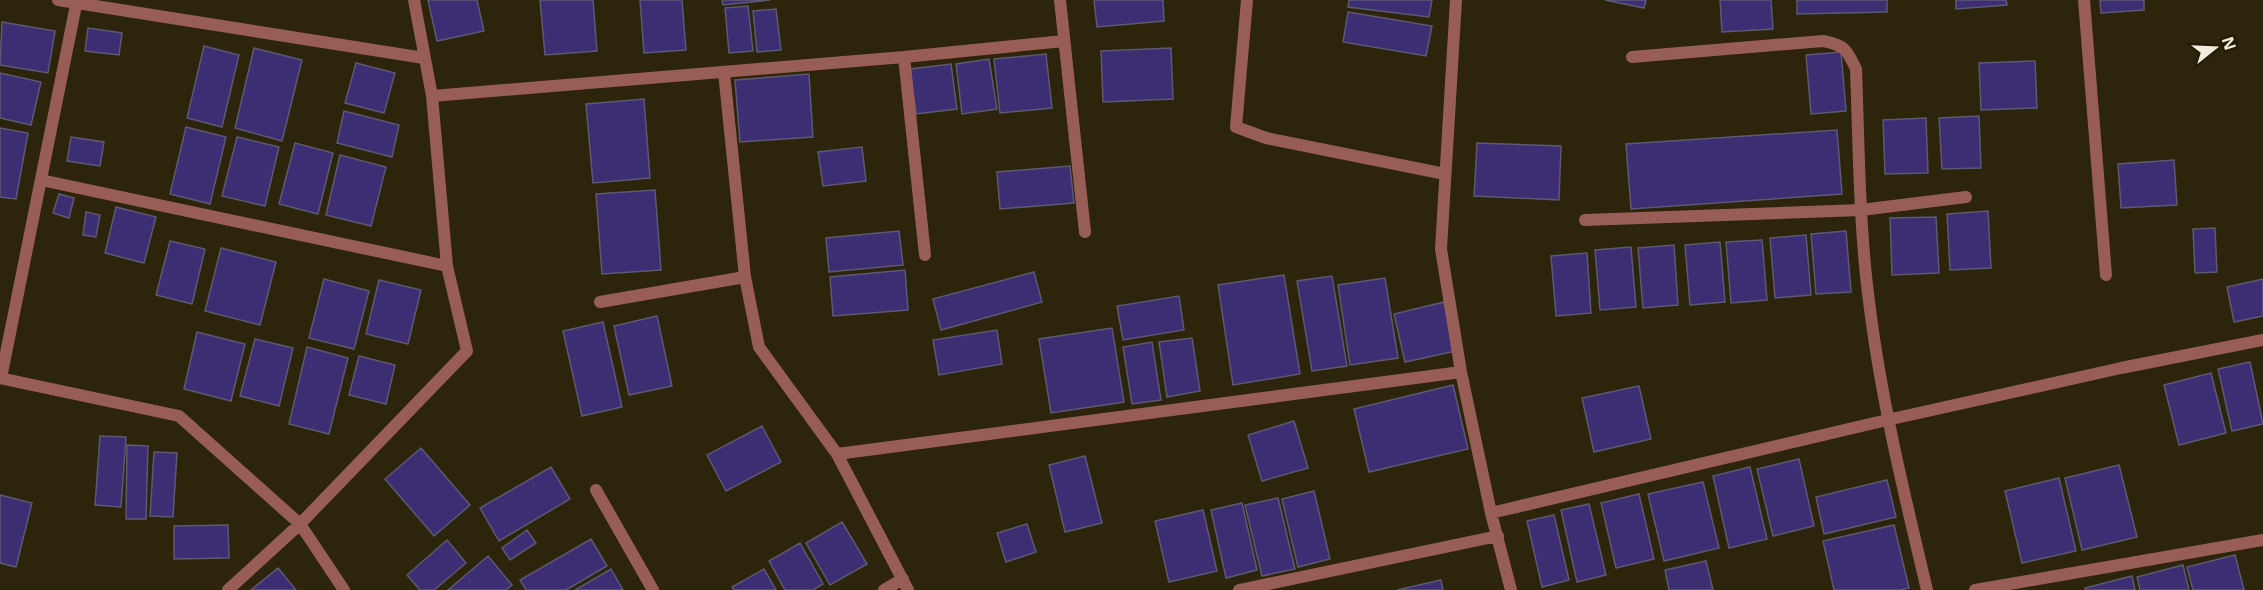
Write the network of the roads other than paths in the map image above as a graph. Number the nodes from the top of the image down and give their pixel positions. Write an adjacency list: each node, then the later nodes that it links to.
1 (58, 0): 7 (street)
2 (414, 0): 11 (street)
3 (1060, 0): 8 (street)
4 (1246, 0): 14 (street)
5 (1456, 0): 14 (street)
6 (2084, 0): 22 (street)
7 (77, 2): 11 (street); 15 (street)
8 (1064, 41): 9 (street); 19 (street)
9 (904, 57): 12 (street); 20 (street)
10 (1632, 57): 17 (street)
11 (424, 58): 13 (street)
12 (724, 72): 13 (street); 23 (street)
13 (432, 96): 21 (street)
14 (1445, 174): 26 (street)
15 (41, 180): 21 (street); 27 (street)
16 (1966, 197): 17 (street)
17 (1861, 210): 18 (street); 28 (street)
18 (1584, 220)
19 (1085, 232)
20 (925, 255)
21 (447, 266): 32 (street)
22 (2106, 275)
23 (745, 277): 24 (street); 29 (street)
24 (600, 302)
25 (2263, 340): 28 (street)
26 (1461, 372): 29 (street); 31 (street)
27 (0, 378): 32 (street)
28 (1887, 420): 31 (street); 42 (street)
29 (837, 454): 35 (street)
30 (596, 490): 38 (street)
31 (1491, 513): 33 (street)
32 (300, 524): 36 (street); 37 (street)
33 (1498, 536): 40 (street); 41 (street)
34 (2263, 540): 43 (street)
35 (905, 585): 39 (street)
36 (228, 590)
37 (344, 590)
38 (652, 590)
39 (884, 590)
40 (1239, 590)
41 (1511, 590)
42 (1927, 590)
43 (1975, 590)

